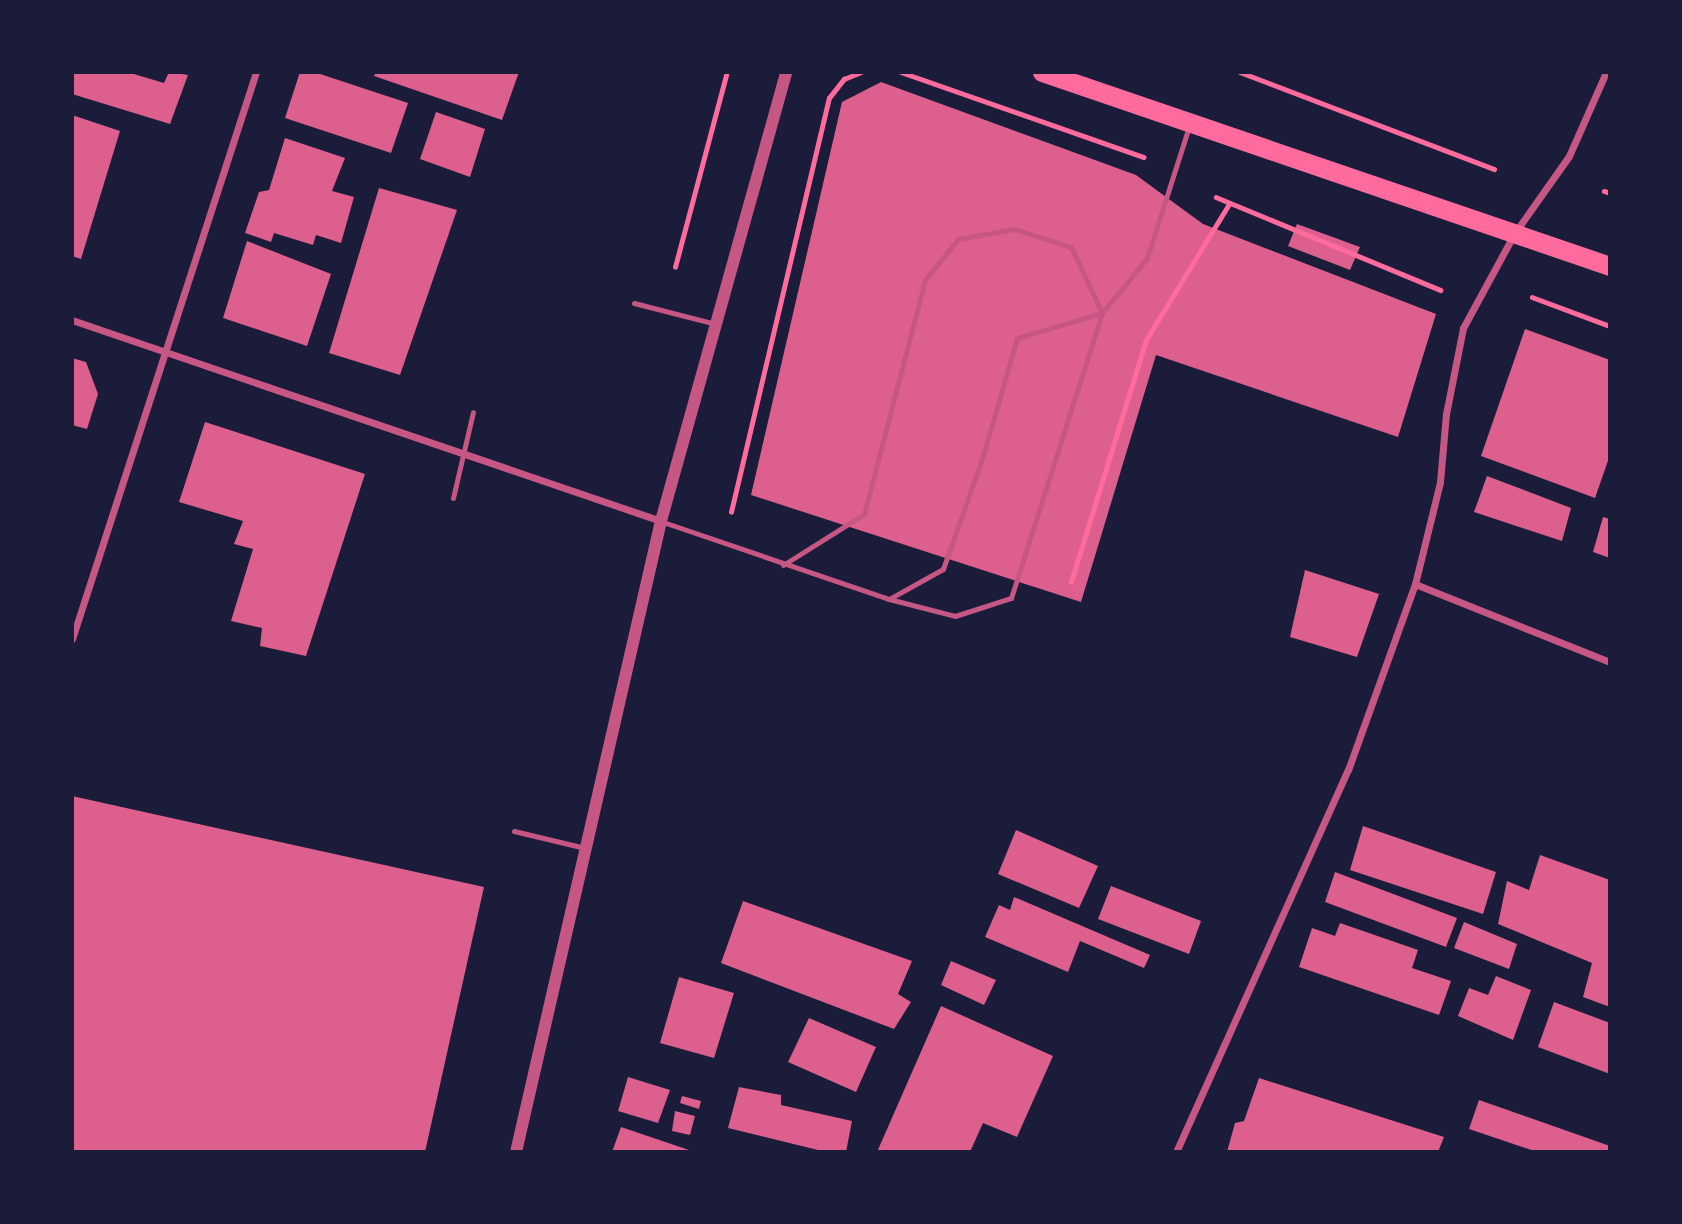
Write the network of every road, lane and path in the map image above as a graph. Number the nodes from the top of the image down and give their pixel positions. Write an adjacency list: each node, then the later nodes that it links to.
1 (256, 72): 24 (street)
2 (727, 72): 16 (path)
3 (786, 72): 22 (street)
4 (861, 72): 28 (path)
5 (901, 72): 10 (path)
6 (1042, 72): 9 (highway)
7 (1240, 72): 11 (path)
8 (1606, 72): 14 (street)
9 (1190, 123): 14 (highway); 20 (lane)
10 (1152, 160)
11 (1494, 169)
12 (1216, 197): 13 (path)
13 (1229, 204): 17 (path); 31 (path)
14 (1514, 234): 15 (highway); 32 (street)
15 (1610, 266)
16 (675, 267)
17 (1441, 290)
18 (1532, 297): 23 (path)
19 (634, 303): 22 (lane)
20 (1102, 313): 30 (lane); 33 (lane); 33 (lane)
21 (72, 320): 24 (street)
22 (716, 324): 29 (street)
23 (1610, 326)
24 (163, 350): 26 (street); 34 (street)
25 (473, 412): 26 (lane)
26 (464, 454): 27 (lane); 29 (street)
27 (453, 498)
28 (730, 518)
29 (661, 521): 30 (lane); 37 (street)
30 (783, 565): 33 (lane)
31 (1070, 582)
32 (1415, 584): 35 (street); 39 (street)
33 (889, 599)
34 (72, 639)
35 (1610, 662)
36 (514, 831): 37 (lane)
37 (585, 848): 38 (street)
38 (516, 1152)
39 (1176, 1152)

